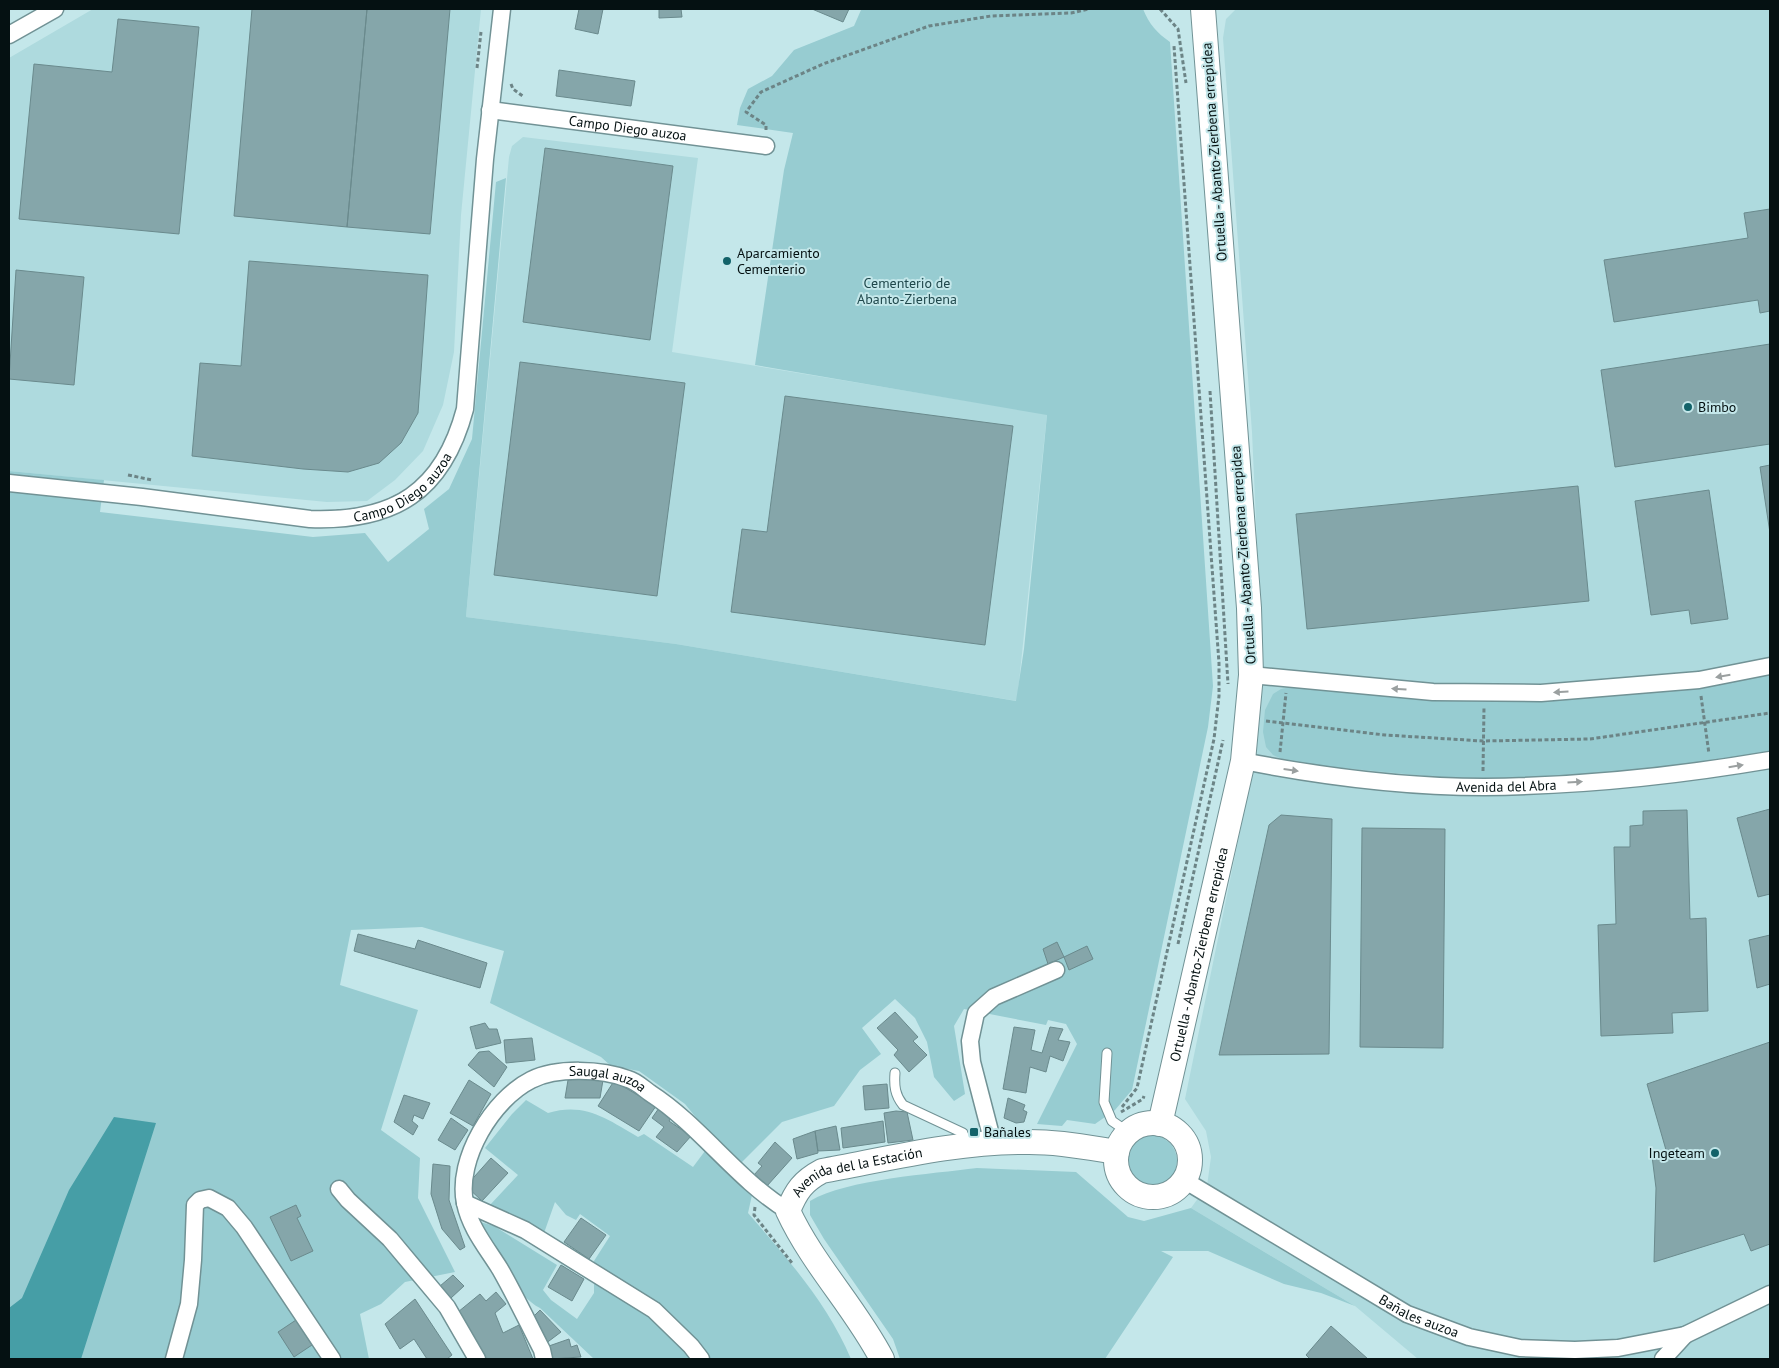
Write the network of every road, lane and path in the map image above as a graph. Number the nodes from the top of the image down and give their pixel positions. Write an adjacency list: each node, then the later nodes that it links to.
1 (54, 9): 7 (street)
2 (502, 9): 13 (street, Campo Diego auzoa)
3 (1089, 9): 14 (path)
4 (1160, 9): 11 (path)
5 (1203, 9): 21 (street, Ortuella - Abanto-Zierbena errepidea)
6 (481, 27): 9 (path)
7 (9, 35)
8 (1174, 46): 42 (path)
9 (476, 72)
10 (510, 80): 12 (path)
11 (1186, 84)
12 (527, 99)
13 (490, 110): 15 (street, Campo Diego auzoa); 19 (street, Campo Diego auzoa)
14 (756, 131)
15 (766, 146)
16 (1210, 388): 24 (path)
17 (128, 475): 18 (path)
18 (155, 480)
19 (9, 483)
20 (1770, 666): 23 (street, one-way to 23)
21 (1251, 675): 22 (street); 27 (street, Ortuella - Abanto-Zierbena errepidea)
22 (1288, 678): 25 (street, one-way to 22); 28 (path)
23 (1699, 680): 25 (street, one-way to 25); 29 (path)
24 (1228, 690)
25 (1484, 694): 31 (path)
26 (1770, 713): 29 (path)
27 (1248, 720): 28 (path); 33 (street, Ortuella - Abanto-Zierbena errepidea)
28 (1283, 723): 31 (path); 34 (path)
29 (1705, 724): 31 (path); 35 (path)
30 (1224, 732): 37 (path)
31 (1483, 741): 36 (path)
32 (1770, 760): 35 (street, Avenida del Abra, one-way to 32)
33 (1243, 762): 34 (street, Avenida del Abra); 43 (street, Ortuella - Abanto-Zierbena errepidea)
34 (1278, 768): 36 (street, Avenida del Abra, one-way to 36)
35 (1712, 770): 36 (street, Avenida del Abra, one-way to 35)
36 (1482, 787)
37 (1176, 952)
38 (1056, 970): 45 (street)
39 (1107, 1052): 44 (lane)
40 (895, 1073): 46 (lane)
41 (1145, 1092): 44 (path)
42 (1122, 1107)
43 (1160, 1124): 44 (street); 47 (street)
44 (1119, 1135): 45 (street, Avenida del la Estación); 47 (street)
45 (993, 1143): 46 (street, Avenida del la Estación)
46 (966, 1147): 50 (street, Avenida del la Estación)
47 (1184, 1180): 52 (street, Bañales auzoa)
48 (339, 1189): 55 (street)
49 (465, 1203): 50 (street, Saugal auzoa); 56 (street, Saugal auzoa); 57 (street)
50 (788, 1211): 58 (street, Avenida del la Estación)
51 (1770, 1294): 52 (street, Bañales auzoa)
52 (1685, 1335): 59 (street, Bañales auzoa)
53 (174, 1359): 54 (street)
54 (332, 1359)
55 (477, 1359)
56 (544, 1359)
57 (701, 1359)
58 (882, 1359)
59 (1663, 1359)

